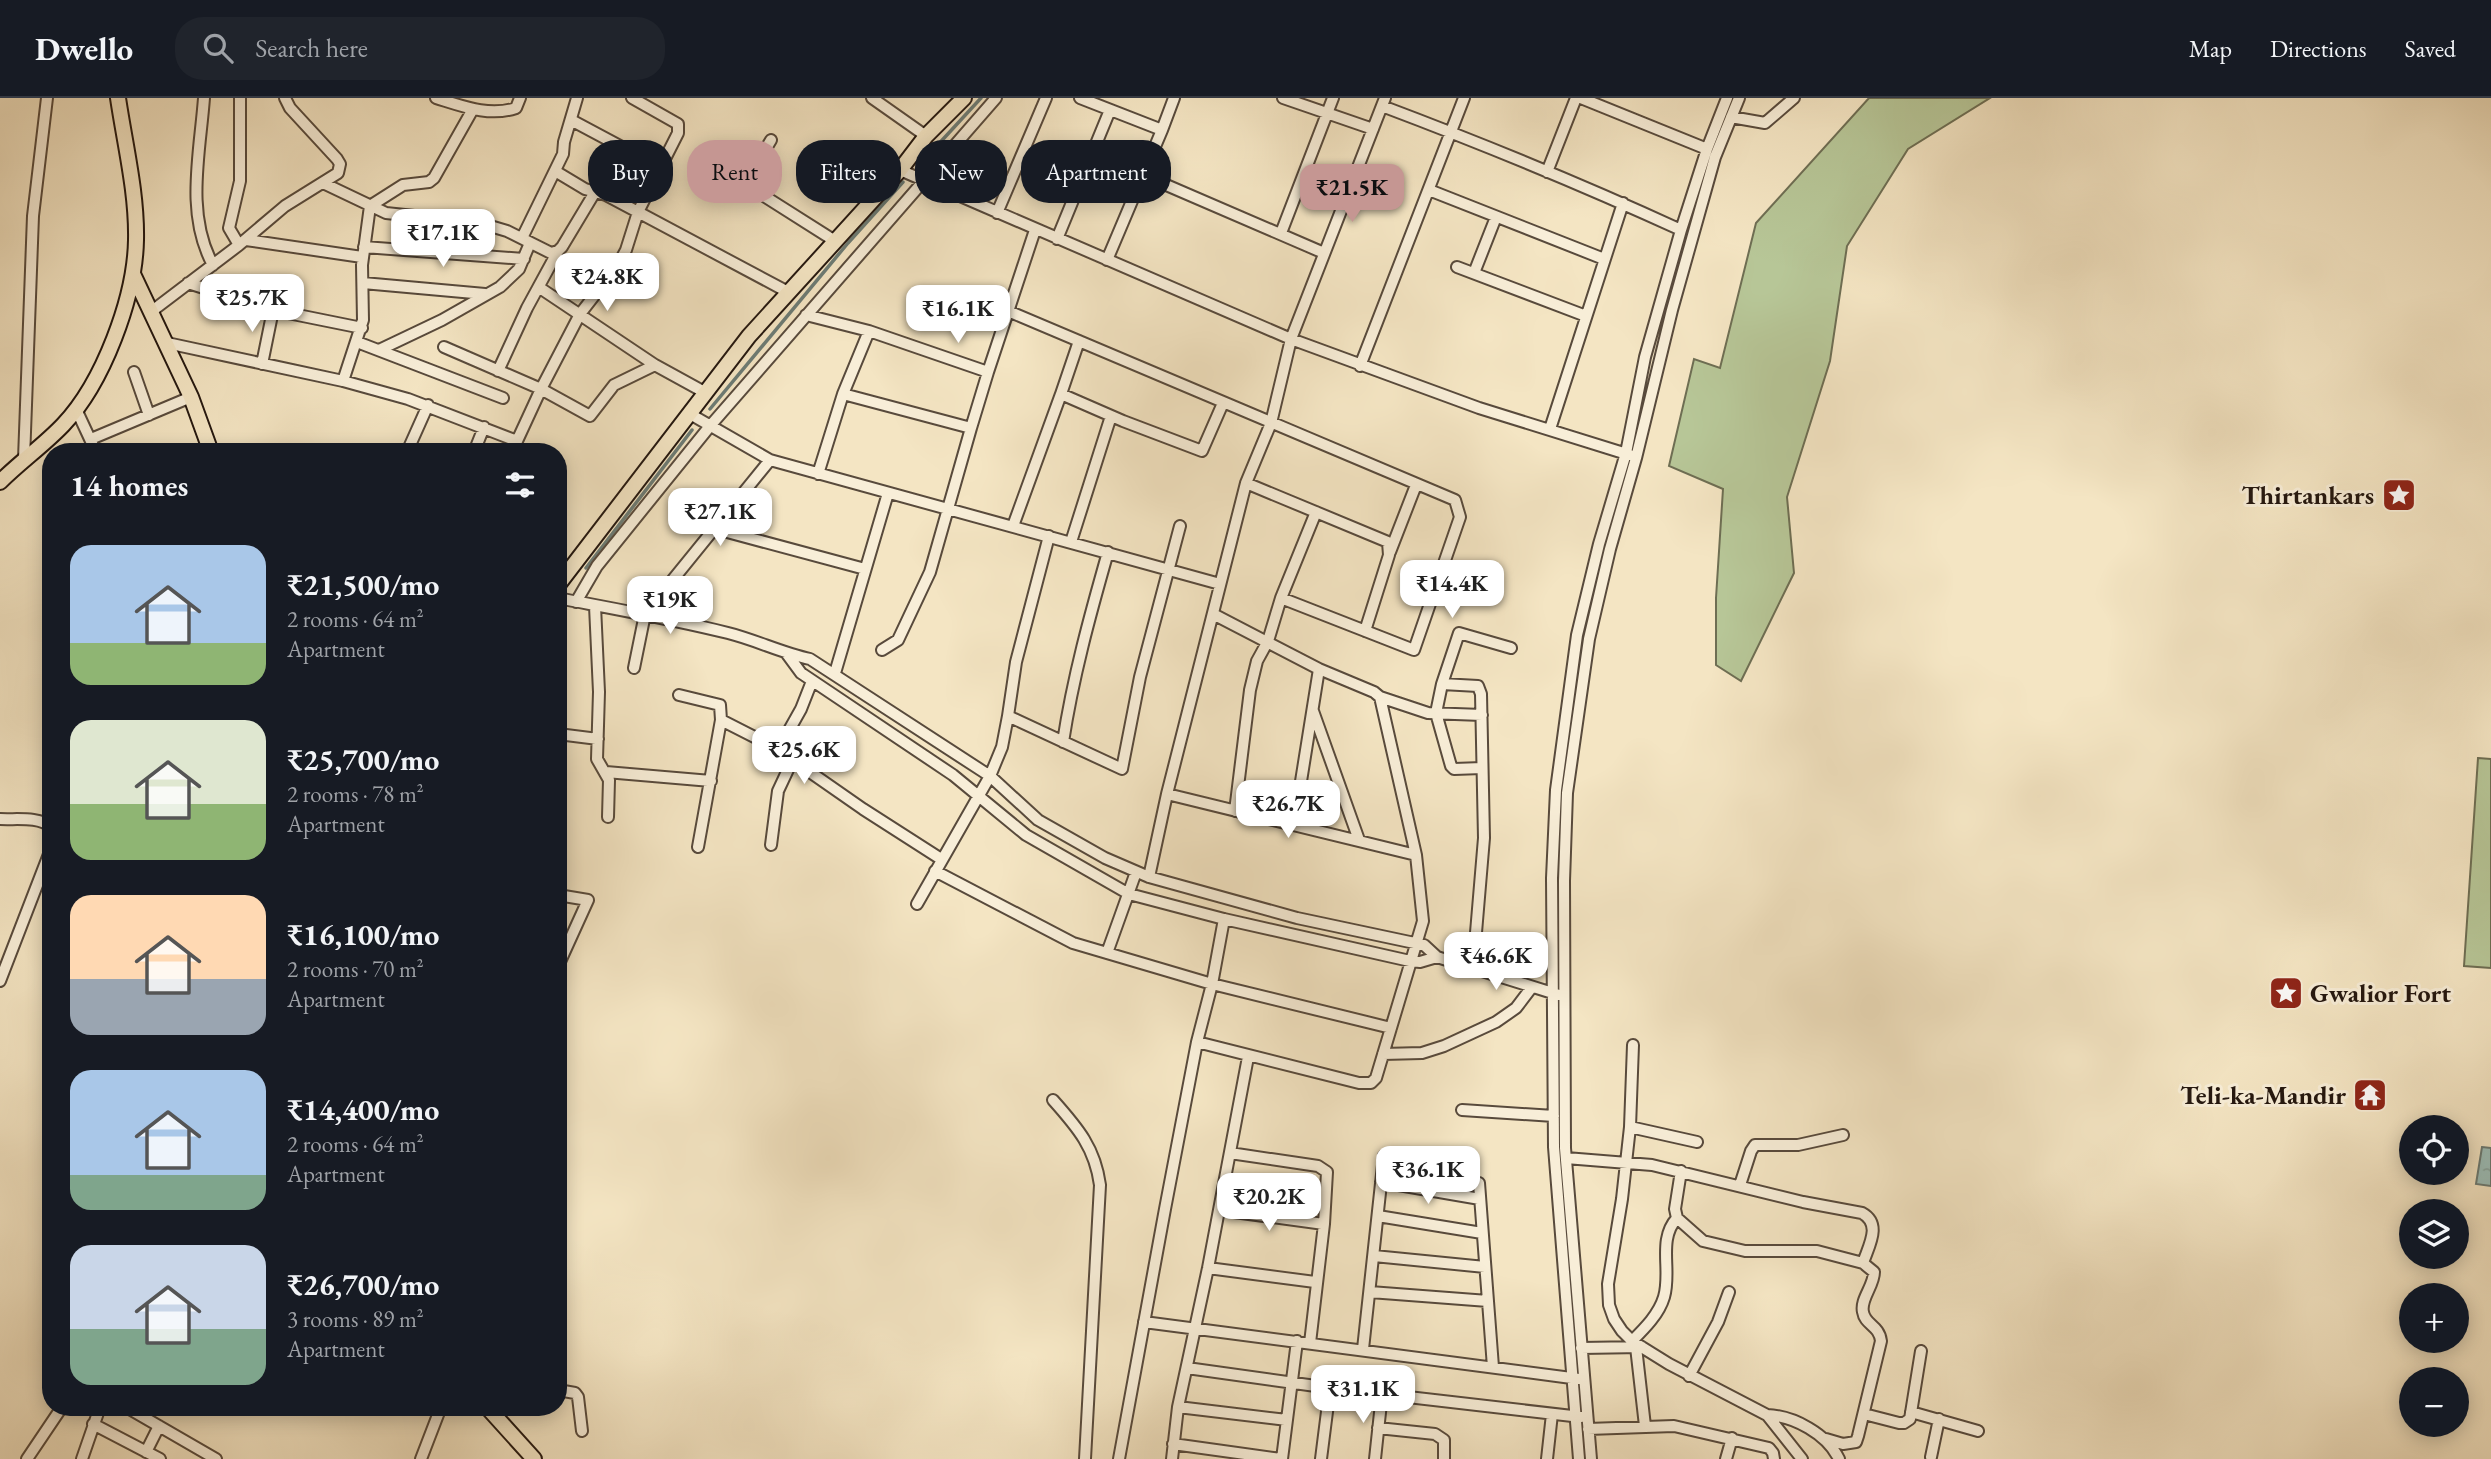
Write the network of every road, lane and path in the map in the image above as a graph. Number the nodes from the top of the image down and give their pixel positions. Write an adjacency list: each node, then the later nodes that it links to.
1 (47, 98): 128 (street)
2 (118, 98): 73 (main road)
3 (204, 98): 71 (street)
4 (240, 98): 64 (street)
5 (285, 98): 41 (street)
6 (436, 98): 24 (street)
7 (520, 98): 24 (street)
8 (577, 98): 28 (street)
9 (632, 98): 36 (street)
10 (872, 98): 32 (street)
11 (964, 98): 32 (main road)
12 (996, 98): 34 (street)
13 (1046, 98): 56 (street)
14 (1080, 98): 25 (street)
15 (1174, 98): 30 (street)
16 (1283, 98): 26 (street)
17 (1333, 98): 26 (street)
18 (1464, 98): 31 (street)
19 (1578, 98): 37 (street); 40 (street)
20 (1727, 98): 37 (street)
21 (1739, 98): 27 (street)
22 (1794, 98): 27 (street)
23 (1384, 102): 29 (street); 31 (street)
24 (473, 109): 54 (street)
25 (1110, 110): 30 (street); 61 (street)
26 (1328, 113): 29 (street); 60 (street)
27 (1731, 117): 127 (street)
28 (570, 120): 33 (street); 39 (street)
29 (1373, 129): 67 (street)
30 (1162, 130): 35 (street)
31 (1451, 132): 40 (street); 45 (street)
32 (926, 136): 38 (main road)
33 (608, 140)
34 (959, 140)
35 (1158, 140)
36 (673, 143)
37 (1707, 149): 59 (street)
38 (901, 169)
39 (555, 171): 44 (street); 62 (street)
40 (1547, 172): 53 (street)
41 (323, 183): 54 (street); 64 (street)
42 (1171, 187): 60 (street)
43 (915, 189): 84 (street)
44 (588, 190)
45 (1429, 190): 57 (street); 96 (street)
46 (588, 203): 65 (street)
47 (621, 203): 55 (street)
48 (643, 203): 55 (street)
49 (774, 203): 63 (street)
50 (870, 203): 63 (main road)
51 (974, 203): 56 (street)
52 (1131, 203): 70 (street)
53 (1623, 203): 59 (street); 68 (street)
54 (370, 206): 62 (street); 66 (street)
55 (638, 212): 78 (street); 83 (street)
56 (996, 213): 58 (street)
57 (1496, 217): 68 (street); 74 (street)
58 (1035, 230): 61 (street); 82 (street)
59 (1681, 230): 127 (street)
60 (1281, 233): 67 (street)
61 (1057, 239): 70 (street)
62 (526, 240): 65 (street); 69 (street)
63 (835, 242): 78 (main road)
64 (243, 243): 66 (street); 71 (street)
65 (558, 251): 77 (street)
66 (363, 252): 69 (street); 76 (street)
67 (1325, 253): 88 (street)
68 (1604, 259): 85 (street)
69 (524, 260): 79 (street)
70 (1107, 260): 88 (street)
71 (212, 265): 75 (street)
72 (1457, 267): 74 (street)
73 (133, 274): 81 (main road); 109 (main road)
74 (1474, 274): 85 (street)
75 (188, 282): 80 (street); 81 (street)
76 (363, 282): 79 (street); 86 (street)
77 (540, 288): 83 (street); 97 (street)
78 (788, 292): 102 (main road)
79 (486, 294): 93 (street)
80 (273, 310): 86 (street); 94 (street)
81 (152, 311): 91 (main road)
82 (1007, 311): 89 (street); 99 (street)
83 (580, 314): 95 (street); 101 (street)
84 (806, 315): 87 (street); 114 (street)
85 (1586, 316): 117 (street)
86 (362, 328): 90 (street)
87 (869, 331): 99 (street); 103 (street)
88 (1291, 340): 96 (street); 113 (street)
89 (1079, 341): 104 (street); 107 (street)
90 (358, 342): 93 (street); 100 (street)
91 (167, 343): 94 (street); 105 (main road)
92 (444, 347): 97 (street)
93 (379, 351): 106 (street)
94 (262, 364): 100 (street)
95 (656, 366): 101 (street); 102 (street)
96 (1360, 366): 117 (street)
97 (498, 370): 101 (street)
98 (134, 372): 111 (street)
99 (988, 372): 116 (street)
100 (343, 381): 108 (street)
101 (541, 389): 125 (street)
102 (706, 393): 110 (main road)
103 (843, 394): 116 (street); 130 (street)
104 (1061, 394): 112 (street); 137 (street)
105 (191, 397): 111 (street); 121 (main road)
106 (503, 398)
107 (1223, 402): 112 (street); 113 (street)
108 (428, 405): 115 (street); 122 (street)
109 (76, 409): 118 (street); 119 (main road)
110 (690, 414): 114 (street); 146 (main road)
111 (149, 415): 118 (street)
112 (1111, 416): 141 (street)
113 (1271, 423): 132 (street); 133 (street)
114 (710, 426): 129 (street); 148 (street)
115 (484, 427): 123 (street); 124 (street)
116 (971, 428): 135 (street)
117 (1550, 429): 127 (street)
118 (91, 439): 120 (street)
119 (43, 443)
120 (93, 443)
121 (208, 443)
122 (411, 443)
123 (478, 443)
124 (510, 443)
125 (516, 443)
126 (42, 444): 128 (main road)
127 (1631, 455): 211 (street)
128 (24, 459): 131 (main road)
129 (770, 460): 130 (street); 139 (street)
130 (818, 474): 134 (street)
131 (0, 482)
132 (1246, 482): 136 (street); 149 (street)
133 (1416, 485): 143 (street); 156 (street)
134 (888, 493): 135 (street); 144 (street)
135 (947, 508): 137 (street); 159 (street)
136 (1316, 512): 143 (street); 150 (street)
137 (1013, 526): 140 (street)
138 (1180, 526): 145 (street)
139 (716, 529): 144 (street); 154 (street)
140 (1049, 536): 141 (street); 171 (street)
141 (1071, 542): 142 (street)
142 (1108, 552): 145 (street); 175 (street)
143 (1389, 555): 156 (street)
144 (865, 569): 163 (street)
145 (1169, 569): 149 (street); 175 (street)
146 (567, 574)
147 (567, 580): 148 (street)
148 (588, 582): 152 (street)
149 (1220, 584): 155 (street)
150 (1281, 598): 156 (street); 157 (street)
151 (567, 600): 152 (street)
152 (576, 602): 153 (street)
153 (595, 606): 154 (street); 174 (street)
154 (645, 614): 160 (street); 161 (street)
155 (1213, 614): 157 (street); 182 (street)
156 (1366, 631)
157 (1268, 641): 162 (street); 184 (street)
158 (1511, 648): 165 (street)
159 (882, 650)
160 (788, 654): 163 (street); 164 (street)
161 (634, 668)
162 (1319, 669): 167 (street); 168 (street)
163 (835, 673): 180 (street)
164 (812, 681): 176 (street); 183 (street)
165 (1442, 684): 169 (street); 170 (street)
166 (679, 695): 172 (street)
167 (1380, 698): 169 (street); 192 (street)
168 (1312, 709): 188 (street); 189 (street)
169 (1436, 713): 170 (street); 178 (street)
170 (1482, 715): 178 (street)
171 (1008, 716): 175 (street); 180 (street)
172 (721, 719): 176 (street); 181 (street)
173 (567, 735): 174 (street)
174 (598, 739): 179 (street)
175 (1063, 741)
176 (778, 750): 177 (street)
177 (793, 759): 190 (street); 193 (street)
178 (1482, 768): 207 (street)
179 (606, 772): 181 (street); 185 (street)
180 (990, 776): 183 (street); 196 (street)
181 (711, 781): 191 (street)
182 (1167, 794): 184 (street); 197 (street)
183 (980, 795): 193 (street); 198 (street)
184 (1236, 811): 188 (street)
185 (608, 817)
186 (0, 819): 187 (street)
187 (42, 823)
188 (1294, 825): 189 (street)
189 (1359, 840): 192 (street)
190 (771, 845)
191 (698, 847)
192 (1416, 855): 202 (street)
193 (941, 859): 194 (street)
194 (935, 871): 200 (street); 204 (street)
195 (42, 872): 208 (street)
196 (1136, 872): 197 (street); 198 (street)
197 (1149, 877): 202 (street)
198 (1129, 894): 201 (street); 204 (street)
199 (567, 896): 203 (street)
200 (917, 904)
201 (1224, 919): 206 (street); 209 (street)
202 (1415, 943): 205 (street); 206 (street)
203 (567, 946)
204 (1107, 953): 209 (street)
205 (1437, 957): 206 (street); 207 (street)
206 (1410, 961): 212 (street)
207 (1473, 968): 210 (street)
208 (0, 981)
209 (1212, 984): 212 (street); 213 (street)
210 (1532, 986): 211 (street); 215 (street)
211 (1559, 995): 219 (street); 225 (street)
212 (1391, 1028): 215 (street)
213 (1197, 1042): 216 (street); 245 (street)
214 (1633, 1045): 220 (street)
215 (1383, 1054): 216 (street)
216 (1248, 1057): 223 (street)
217 (1053, 1100): 292 (street)
218 (1462, 1110): 219 (street)
219 (1554, 1116): 256 (street)
220 (1630, 1127): 222 (street); 226 (street)
221 (1843, 1135): 230 (street)
222 (1697, 1142)
223 (1230, 1153): 232 (street); 235 (street)
224 (1384, 1156): 228 (street)
225 (1566, 1158): 226 (street); 250 (street)
226 (1625, 1161): 227 (street); 249 (street)
227 (1681, 1171): 230 (street); 234 (street)
228 (1381, 1182): 231 (street); 233 (street)
229 (1479, 1183): 231 (street)
230 (1740, 1185): 238 (street)
231 (1479, 1199): 236 (street)
232 (1219, 1210): 235 (street); 240 (street)
233 (1378, 1216): 236 (street); 237 (street)
234 (1677, 1218): 238 (street); 249 (street)
235 (1324, 1224): 241 (street)
236 (1482, 1233): 239 (street)
237 (1374, 1256): 239 (street); 242 (street)
238 (1863, 1263): 264 (street)
239 (1485, 1267): 244 (street)
240 (1208, 1268): 241 (street); 246 (street)
241 (1315, 1282): 248 (street)
242 (1370, 1292): 244 (street); 251 (street)
243 (1730, 1292): 255 (street)
244 (1488, 1301): 253 (street)
245 (1144, 1322): 246 (street); 293 (street)
246 (1195, 1329): 247 (street); 254 (street)
247 (1297, 1341): 248 (street); 257 (street)
248 (1310, 1343): 251 (street)
249 (1637, 1345): 250 (street); 255 (street); 277 (street)
250 (1581, 1348): 256 (street)
251 (1363, 1349): 253 (street)
252 (1921, 1351): 262 (street)
253 (1493, 1367): 256 (street)
254 (1186, 1368): 257 (street); 261 (street)
255 (1689, 1376): 265 (street)
256 (1578, 1379): 271 (street); 274 (street)
257 (1293, 1383): 258 (street); 273 (street)
258 (1329, 1388): 260 (street); 296 (street)
259 (567, 1392): 279 (street)
260 (1382, 1394): 263 (street); 278 (street)
261 (1178, 1407): 273 (street); 283 (street)
262 (1911, 1412): 264 (street); 272 (street)
263 (1552, 1414): 271 (street); 299 (street)
264 (1864, 1414): 282 (street)
265 (1767, 1415): 282 (street); 304 (street)
266 (56, 1416): 287 (street)
267 (96, 1416): 275 (street)
268 (142, 1416): 276 (street)
269 (438, 1416): 290 (street)
270 (495, 1416): 291 (main road)
271 (1575, 1417): 274 (street); 300 (street)
272 (1939, 1419): 280 (street); 285 (street)
273 (1287, 1420): 295 (street)
274 (1588, 1423): 277 (street); 301 (street)
275 (93, 1424): 284 (street); 288 (street)
276 (159, 1426): 284 (street); 286 (street)
277 (1645, 1426): 281 (street)
278 (1378, 1428): 297 (street); 298 (street)
279 (582, 1431)
280 (1978, 1431)
281 (1732, 1438): 302 (street); 303 (street)
282 (1826, 1439): 305 (street)
283 (1173, 1444): 294 (street); 295 (street)
284 (146, 1452): 289 (street)
285 (1931, 1457)
286 (214, 1458)
287 (27, 1459)
288 (82, 1459)
289 (160, 1459)
290 (421, 1459)
291 (534, 1459)
292 (1085, 1459)
293 (1119, 1459)
294 (1172, 1459)
295 (1282, 1459)
296 (1321, 1459)
297 (1375, 1459)
298 (1444, 1459)
299 (1547, 1459)
300 (1579, 1459)
301 (1591, 1459)
302 (1726, 1459)
303 (1774, 1459)
304 (1802, 1459)
305 (1839, 1459)

